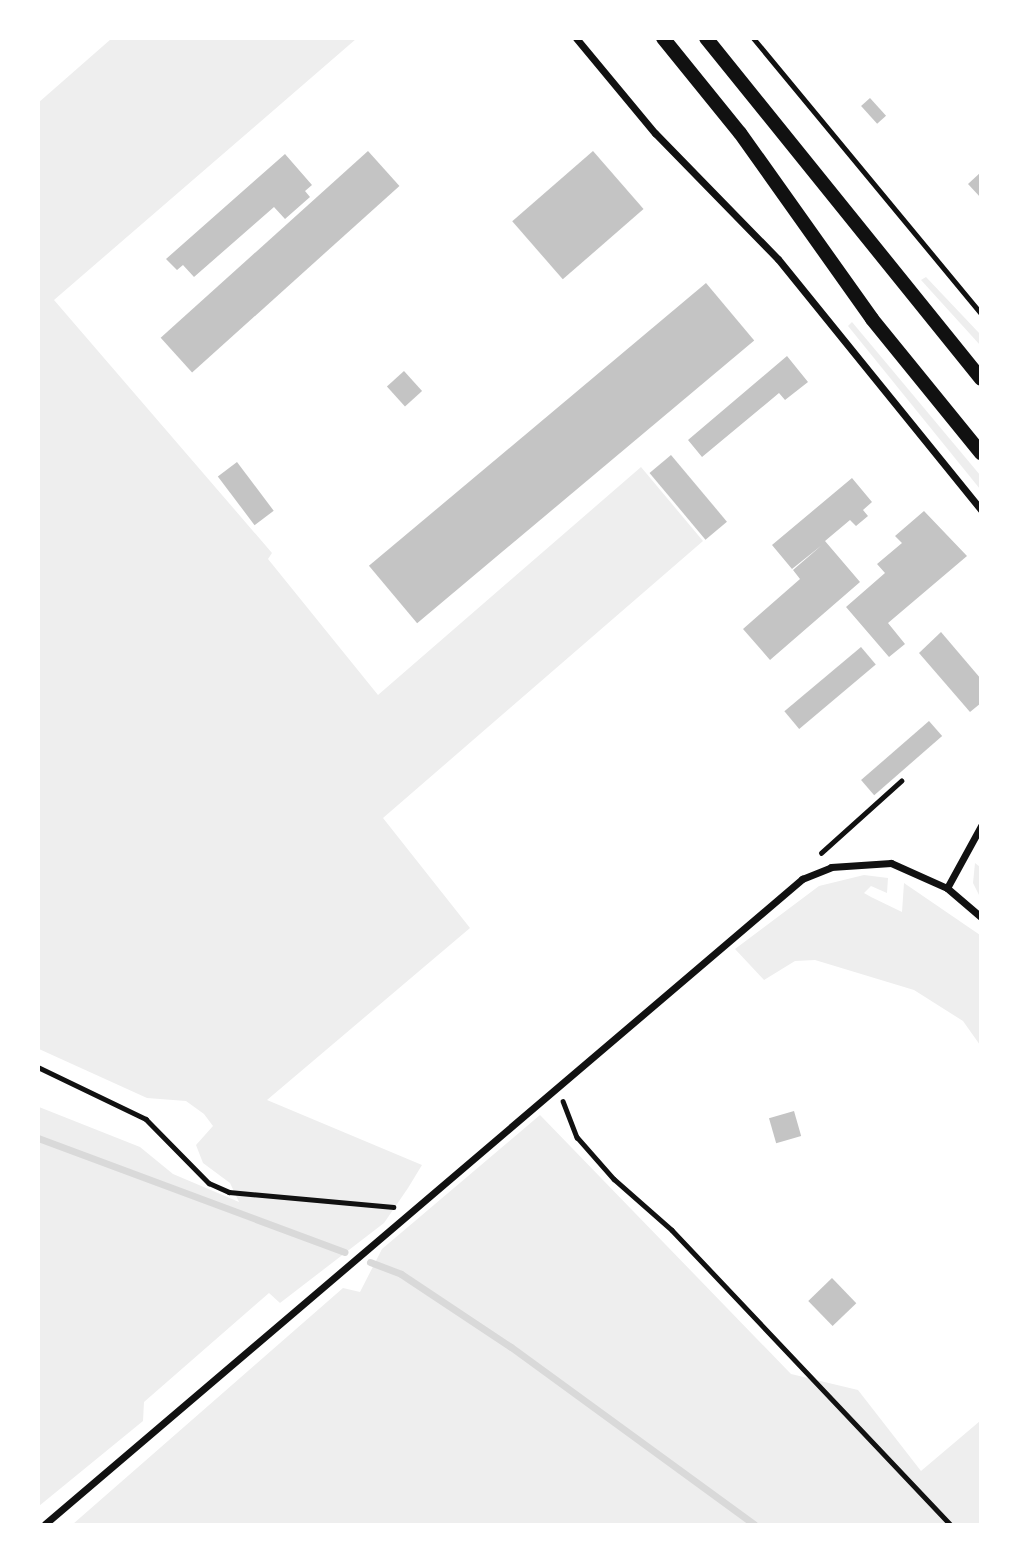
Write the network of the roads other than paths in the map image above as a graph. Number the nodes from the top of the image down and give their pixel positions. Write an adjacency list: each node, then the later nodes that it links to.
1 (576, 38): 8 (street)
2 (663, 38): 7 (main road)
3 (706, 38): 6 (main road)
4 (753, 38): 5 (lane)
5 (981, 314)
6 (981, 379)
7 (981, 453)
8 (981, 510)
9 (981, 826): 10 (street)
10 (947, 888): 11 (street); 12 (street)
11 (981, 917)
12 (45, 1524)

